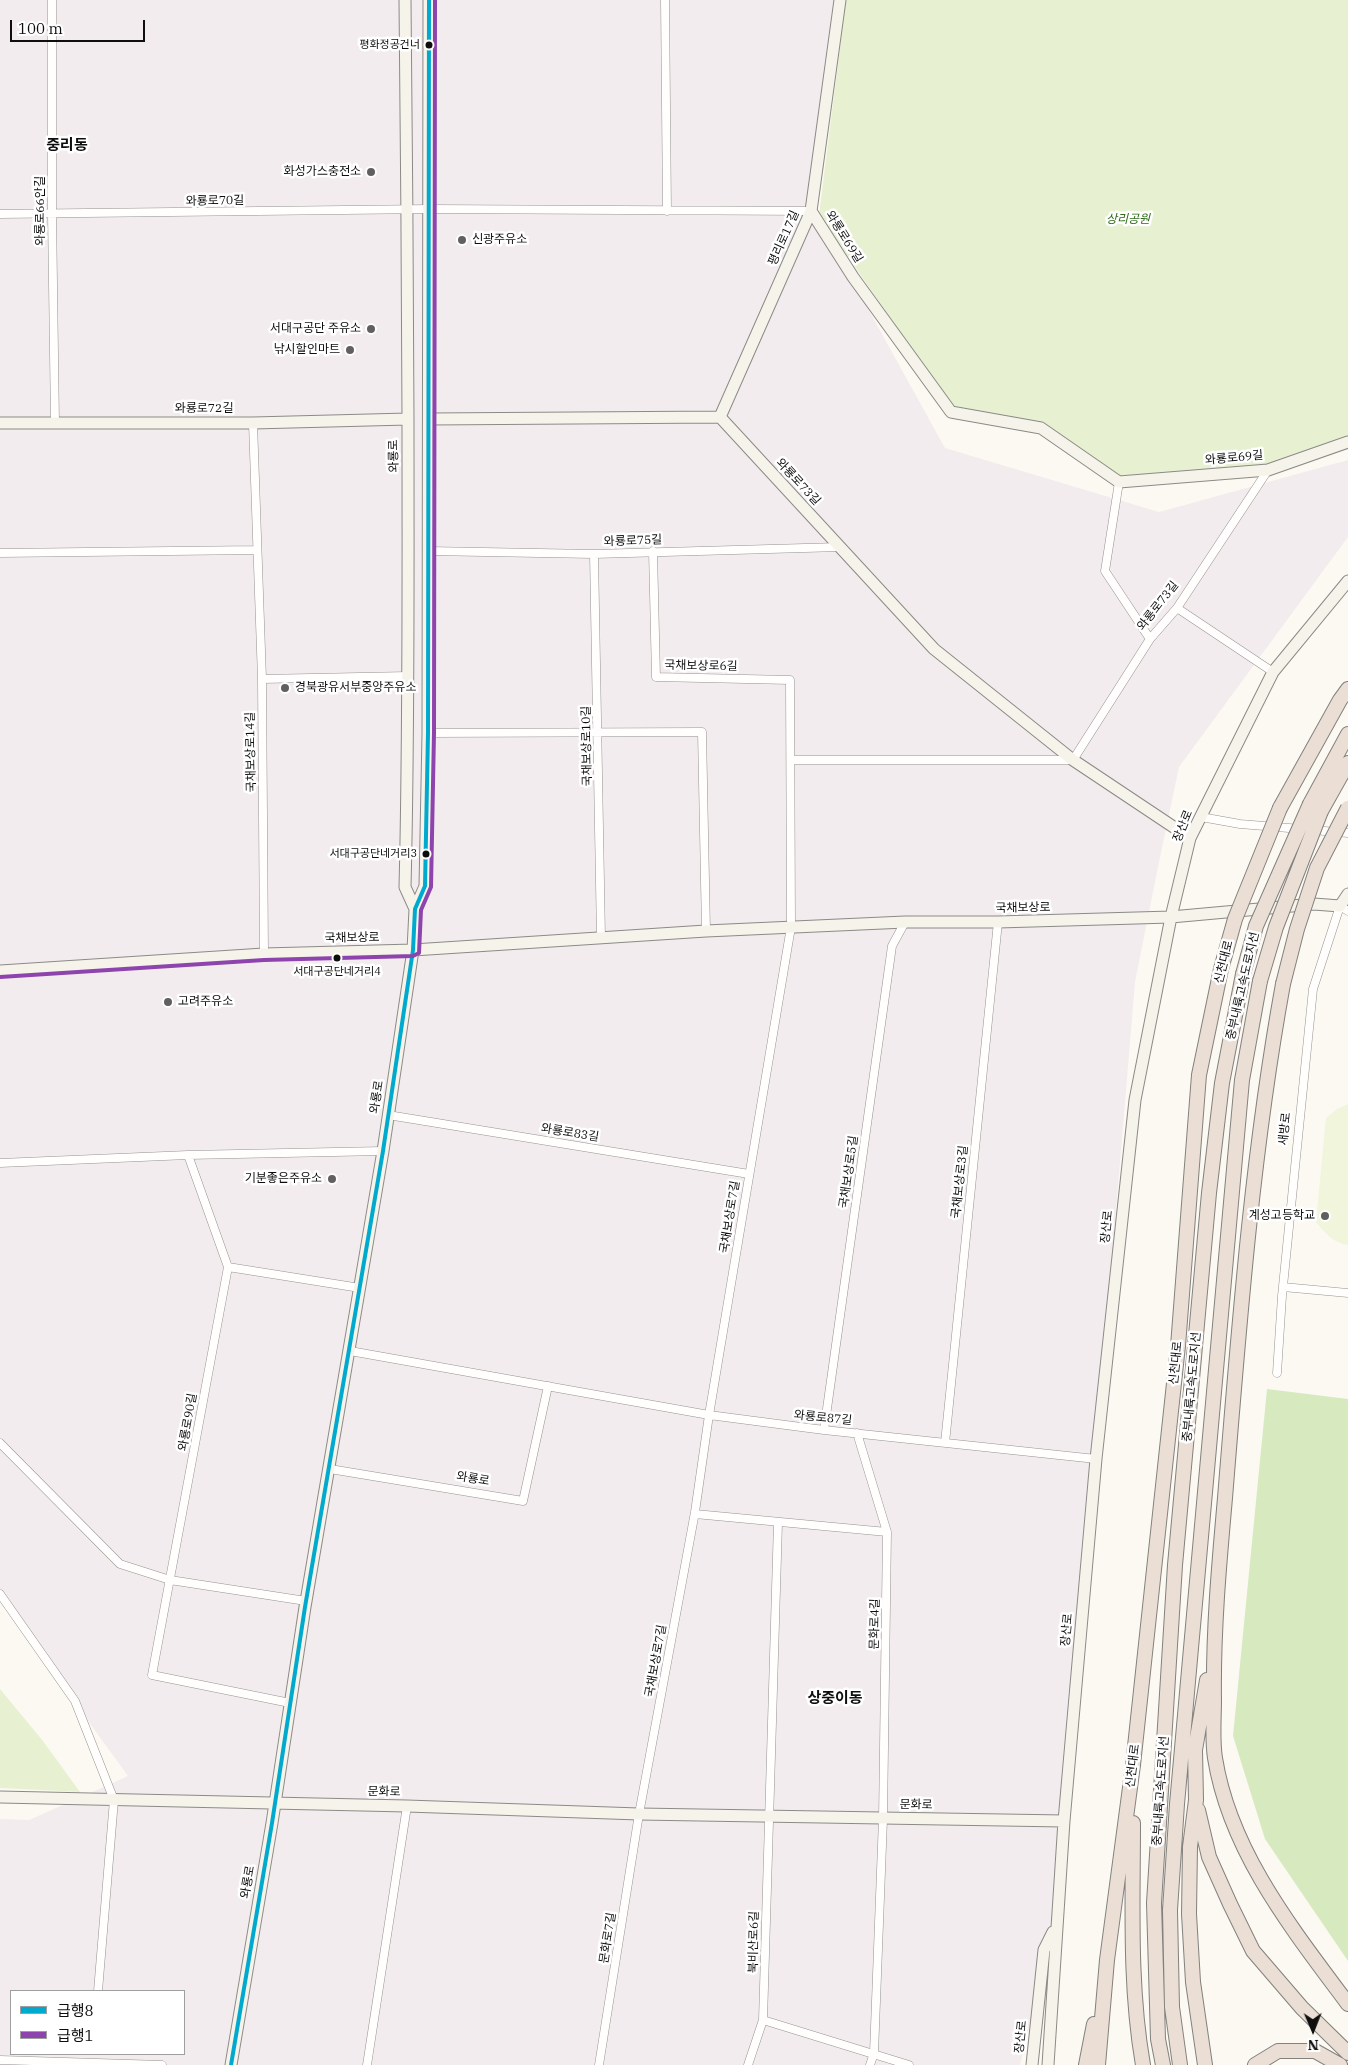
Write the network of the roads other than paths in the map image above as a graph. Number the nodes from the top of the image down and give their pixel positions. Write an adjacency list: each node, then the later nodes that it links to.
1 (52, 0): 11 (street, 와룡로66안길)
2 (405, 0): 6 (main road, 와룡로)
3 (429, 0): 7 (main road, 와룡로)
4 (666, 0): 8 (street)
5 (840, 0): 9 (main road, 평리로17길)
6 (408, 209): 7 (street, 와룡로70길); 11 (street, 와룡로70길); 14 (main road, 와룡로)
7 (430, 209): 8 (street, 와룡로69길); 13 (main road, 와룡로)
8 (667, 211): 9 (street, 와룡로69길)
9 (811, 211): 12 (main road, 평리로17길); 20 (main road, 와룡로69길)
10 (0, 214): 11 (street, 와룡로70길)
11 (52, 214): 16 (street, 와룡로66안길)
12 (720, 417): 13 (main road); 21 (main road, 와룡로73길)
13 (429, 419): 23 (main road, 와룡로)
14 (408, 420): 17 (main road, 와룡로72길); 31 (main road, 와룡로)
15 (0, 423): 16 (main road, 와룡로72길)
16 (55, 423): 17 (main road, 와룡로72길)
17 (253, 423): 22 (street, 국채보상로14길)
18 (1348, 442): 19 (main road, 와룡로69길)
19 (1268, 470): 20 (main road, 와룡로69길); 28 (street, 와룡로73길)
20 (1119, 482): 29 (street)
21 (840, 547): 24 (street, 와룡로75길); 38 (main road, 와룡로73길)
22 (257, 550): 25 (street); 32 (street, 국채보상로14길)
23 (428, 551): 26 (street, 와룡로75길); 35 (main road, 와룡로)
24 (653, 552): 26 (street, 와룡로75길); 37 (street, 국채보상로6길)
25 (0, 553)
26 (594, 554): 34 (street, 국채보상로10길)
27 (1348, 582): 30 (main road, 장산로)
28 (1176, 608): 29 (street, 와룡로73길); 30 (street)
29 (1150, 639): 38 (street, 와룡로73길)
30 (1273, 672): 42 (main road, 장산로)
31 (408, 676): 32 (street); 46 (main road, 와룡로)
32 (262, 679): 55 (street, 국채보상로14길)
33 (1348, 689): 84 (highway, 신천대로, bridge)
34 (599, 732): 35 (street); 52 (street); 53 (street, 국채보상로10길)
35 (428, 733): 46 (main road, 와룡로)
36 (1348, 734): 40 (highway, 중부내륙고속도로지선)
37 (791, 760): 38 (street); 51 (street, 국채보상로6길)
38 (1072, 760): 44 (main road, 와룡로73길)
39 (1348, 763): 40 (highway, 중부내륙고속도로지선)
40 (1315, 808): 115 (highway, 중부내륙고속도로지선, bridge); 116 (highway, 중부내륙고속도로지선, bridge)
41 (1348, 808): 82 (highway, bridge)
42 (1201, 817): 43 (street); 44 (main road, 장산로)
43 (1348, 833)
44 (1190, 838): 48 (main road, 장산로)
45 (1348, 894): 47 (main road, 새방로)
46 (415, 909): 54 (main road, 와룡로)
47 (1344, 909): 48 (main road, 국채보상로); 63 (street, 새방로)
48 (1171, 917): 50 (main road, 국채보상로); 74 (main road, 장산로)
49 (905, 922): 50 (main road, 국채보상로); 51 (main road, 국채보상로); 70 (street, 국채보상로5길)
50 (998, 922): 73 (street, 국채보상로3길)
51 (791, 927): 52 (main road, 국채보상로); 61 (street, 국채보상로7길)
52 (706, 931): 53 (main road, 국채보상로)
53 (601, 938): 54 (main road, 국채보상로)
54 (413, 950): 55 (main road, 국채보상로); 57 (main road, 와룡로)
55 (264, 954): 56 (main road, 국채보상로)
56 (0, 971)
57 (388, 1115): 58 (main road, 와룡로); 61 (street, 와룡로83길)
58 (383, 1151): 59 (street); 64 (main road, 와룡로)
59 (188, 1155): 60 (street); 62 (street)
60 (0, 1163)
61 (749, 1174): 69 (street, 국채보상로7길)
62 (228, 1267): 64 (street); 79 (street, 와룡로90길)
63 (1283, 1287): 65 (street); 67 (street, 새방로)
64 (360, 1288): 66 (main road, 와룡로)
65 (1348, 1293)
66 (350, 1351): 68 (street, 와룡로87길); 75 (main road, 와룡로)
67 (1277, 1373)
68 (548, 1386): 69 (street, 와룡로87길); 75 (street, 와룡로)
69 (709, 1415): 70 (street, 와룡로87길); 76 (street, 국채보상로7길)
70 (824, 1430): 71 (street, 와룡로87길)
71 (857, 1433): 73 (street, 와룡로87길); 78 (street, 문화로4길)
72 (0, 1443): 79 (street)
73 (945, 1443): 74 (street, 와룡로87길)
74 (1096, 1459): 93 (main road, 장산로)
75 (330, 1469): 81 (main road, 와룡로)
76 (695, 1512): 77 (street); 90 (street, 국채보상로7길)
77 (778, 1523): 78 (street); 91 (street)
78 (887, 1532): 92 (street, 문화로4길)
79 (170, 1580): 81 (street); 83 (street, 와룡로90길)
80 (0, 1594): 86 (street)
81 (306, 1601): 83 (main road, 와룡로)
82 (1213, 1644): 87 (highway); 97 (highway)
83 (290, 1703): 88 (main road, 와룡로)
84 (1133, 1764): 95 (highway, 신천대로); 114 (highway)
85 (0, 1797): 86 (main road, 문화로)
86 (114, 1800): 88 (main road, 문화로); 96 (street)
87 (1196, 1800): 100 (highway); 117 (highway)
88 (275, 1803): 89 (main road, 문화로); 104 (main road, 와룡로)
89 (407, 1806): 90 (main road, 문화로); 105 (street)
90 (639, 1814): 91 (main road, 문화로); 106 (street, 문화로7길)
91 (768, 1817): 92 (main road, 문화로); 98 (street, 북비산로6길)
92 (883, 1818): 93 (main road, 문화로); 99 (street, 문화로4길)
93 (1064, 1821): 94 (main road, 장산로)
94 (1056, 1926): 110 (main road, 장산로); 111 (main road, 장산로)
95 (1107, 1960): 112 (highway); 113 (highway, 신천대로)
96 (98, 1990)
97 (1348, 2004)
98 (763, 2020): 99 (street); 107 (street, 북비산로6길)
99 (874, 2053): 108 (street, 문화로4길); 109 (street)
100 (1348, 2053)
101 (0, 2060): 102 (street)
102 (92, 2060): 103 (street)
103 (162, 2065)
104 (231, 2065)
105 (367, 2065)
106 (599, 2065)
107 (748, 2065)
108 (870, 2065)
109 (909, 2065)
110 (1032, 2065)
111 (1048, 2065)
112 (1086, 2065)
113 (1098, 2065)
114 (1143, 2065)
115 (1163, 2065)
116 (1180, 2065)
117 (1205, 2065)
118 (1255, 2065): 119 (highway)
119 (1340, 2065)

